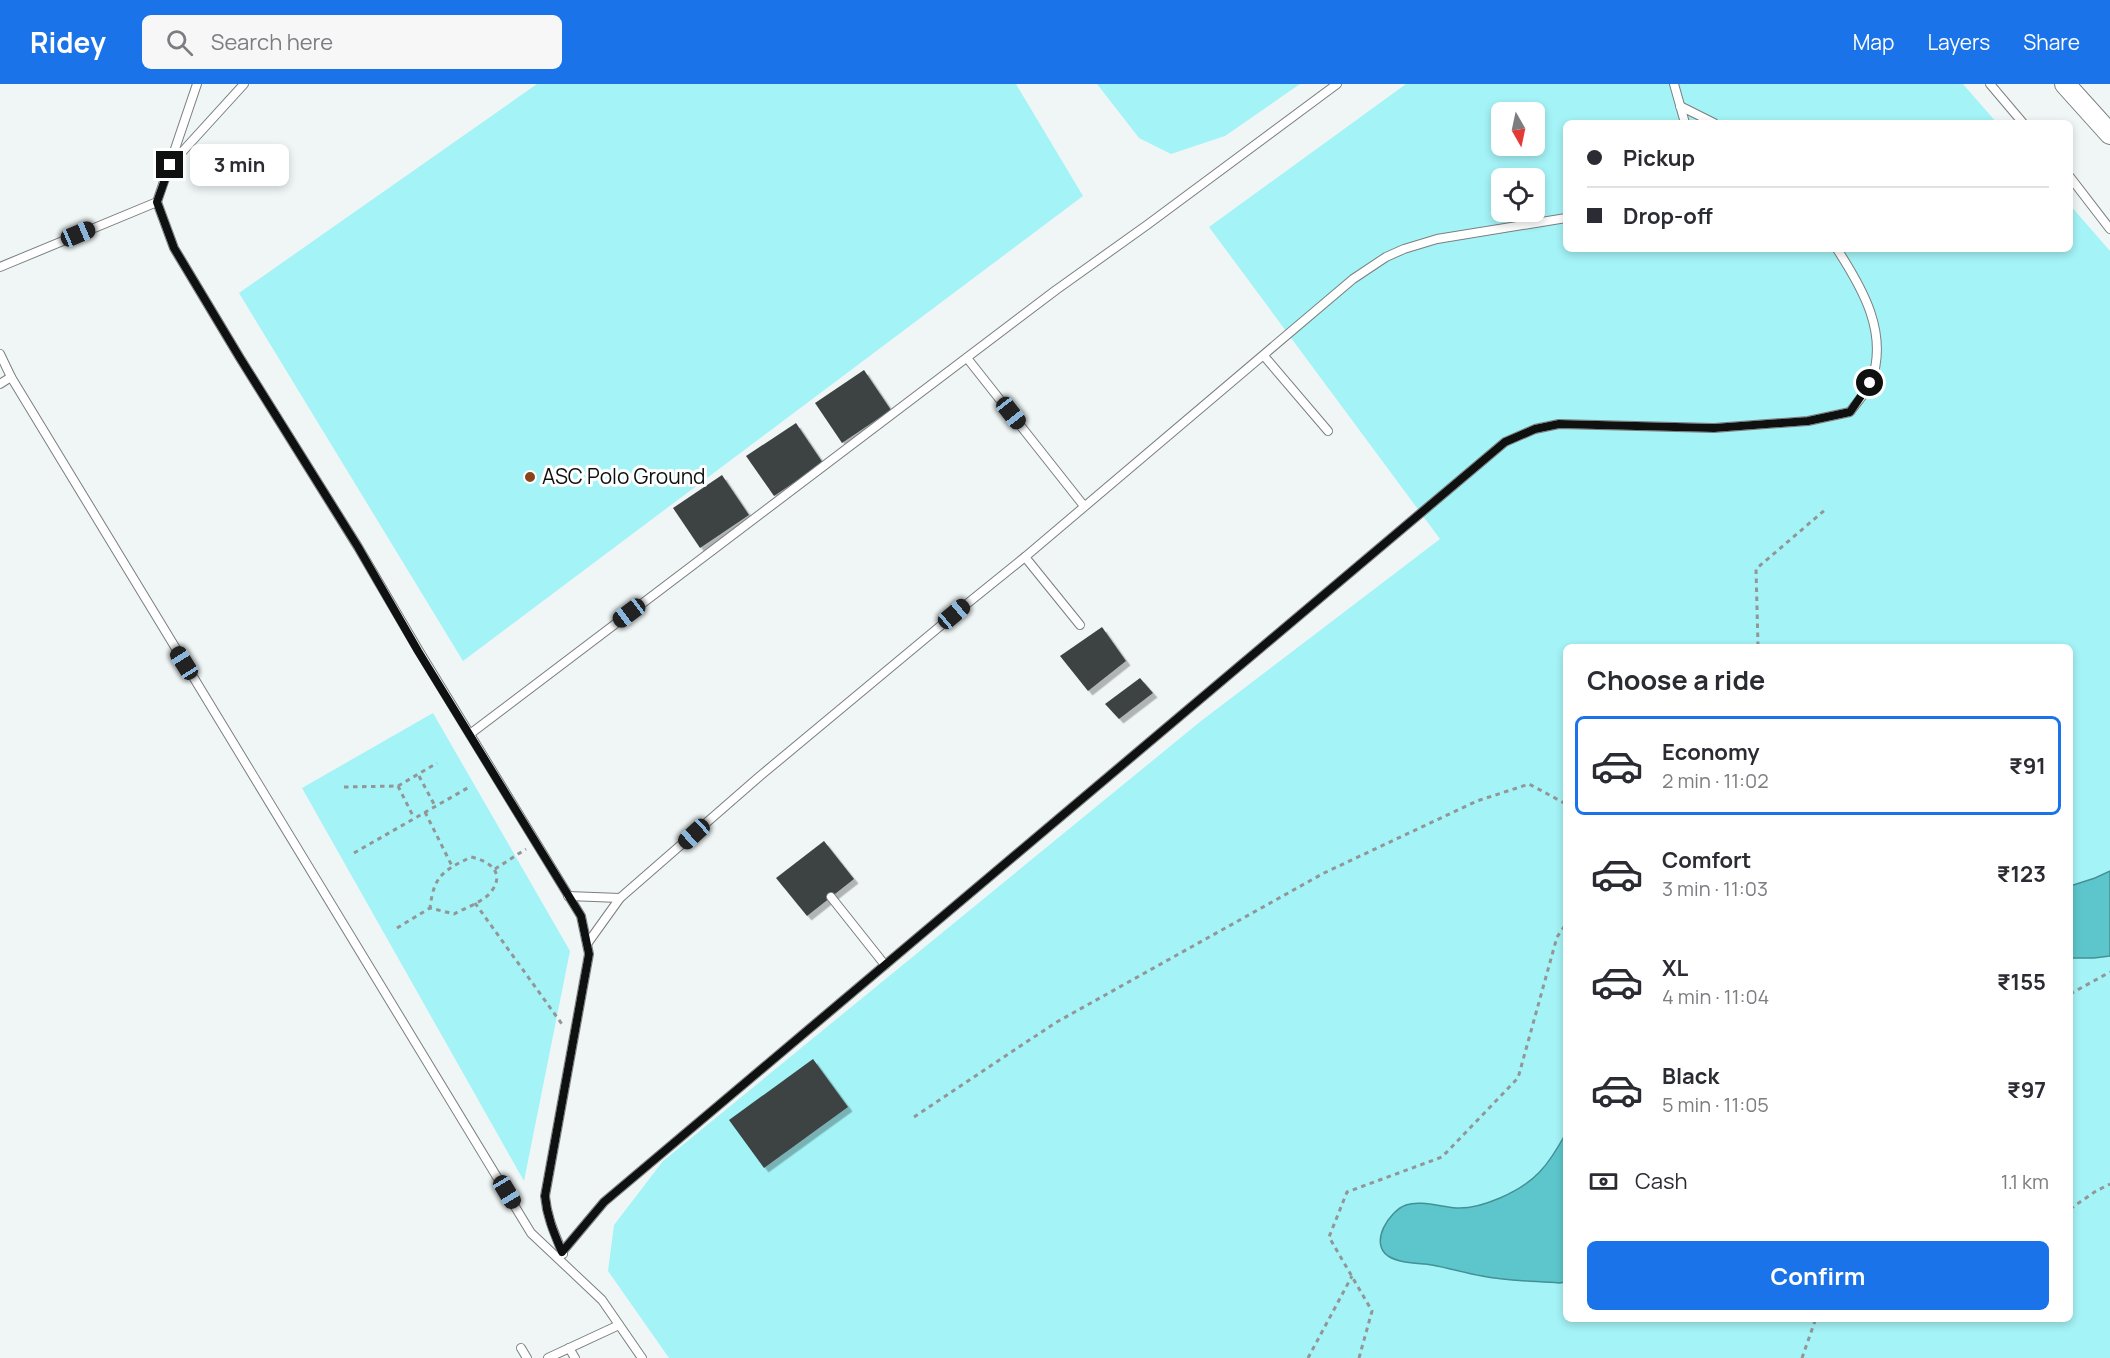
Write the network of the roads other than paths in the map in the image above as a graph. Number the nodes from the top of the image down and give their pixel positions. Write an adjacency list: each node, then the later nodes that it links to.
1 (197, 84): 12 (lane)
2 (244, 84): 12 (lane)
3 (1336, 84): 21 (lane)
4 (1674, 84): 7 (lane)
5 (1990, 84): 10 (lane)
6 (2065, 84): 11 (street)
7 (1680, 106): 8 (lane); 9 (lane)
8 (1684, 120)
9 (1708, 120)
10 (2020, 120)
11 (2110, 134)
12 (170, 165): 14 (lane)
13 (2073, 181): 16 (lane)
14 (157, 202): 18 (lane); 28 (lane)
15 (1563, 218): 20 (lane)
16 (2110, 229)
17 (1840, 252): 33 (lane)
18 (0, 267)
19 (0, 354): 22 (lane)
20 (1264, 356): 24 (lane); 25 (lane)
21 (967, 357): 25 (lane); 28 (lane)
22 (10, 378): 23 (lane); 35 (lane)
23 (0, 384)
24 (1328, 431)
25 (1084, 506): 26 (lane)
26 (1025, 557): 27 (lane); 31 (lane)
27 (1080, 625)
28 (470, 734): 29 (lane)
29 (568, 896): 31 (lane); 32 (lane)
30 (831, 897): 33 (lane)
31 (620, 898): 32 (lane)
32 (587, 944): 34 (lane)
33 (885, 965): 34 (lane)
34 (562, 1252): 35 (lane)
35 (567, 1267): 36 (lane)
36 (619, 1325): 38 (lane); 42 (lane)
37 (521, 1348): 39 (lane)
38 (569, 1348): 40 (lane); 41 (lane)
39 (527, 1358)
40 (548, 1358)
41 (575, 1358)
42 (642, 1358)

